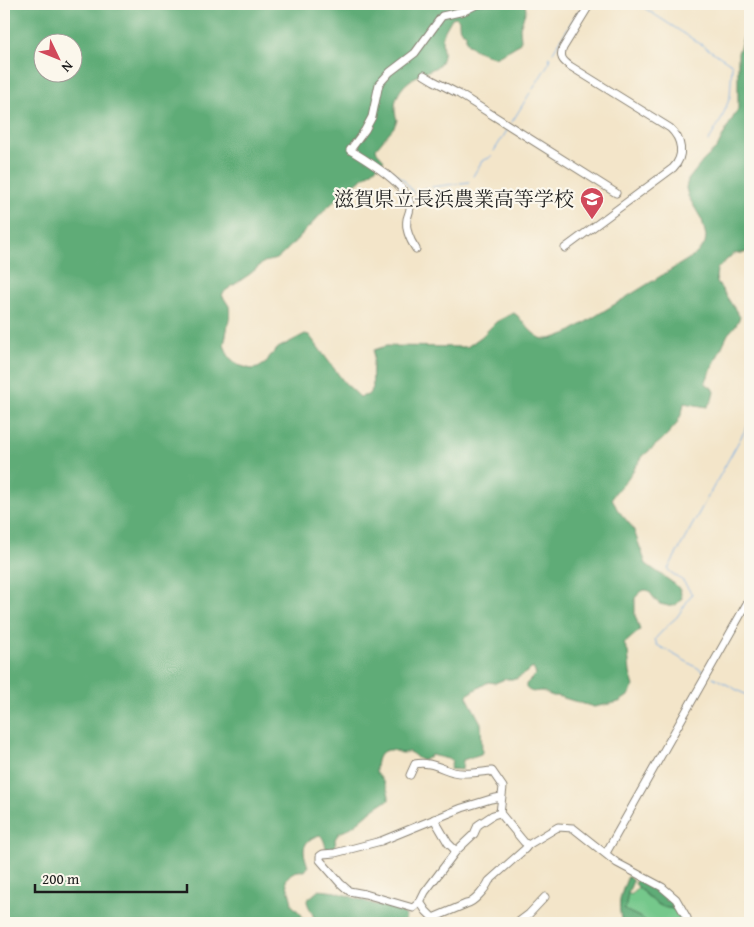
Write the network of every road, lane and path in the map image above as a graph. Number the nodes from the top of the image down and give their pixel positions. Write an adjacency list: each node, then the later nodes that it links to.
1 (478, 4): 6 (street)
2 (590, 4): 5 (street)
3 (424, 75): 4 (street)
4 (616, 193)
5 (565, 248)
6 (416, 249)
7 (750, 598): 14 (street)
8 (410, 774): 9 (street)
9 (501, 797): 10 (street); 11 (street)
10 (500, 813): 12 (street); 13 (street)
11 (434, 819): 13 (street); 16 (street)
12 (528, 845): 14 (street); 16 (street)
13 (456, 851): 16 (street)
14 (606, 853): 18 (street)
15 (545, 897): 17 (street)
16 (420, 902)
17 (516, 923)
18 (688, 923)

